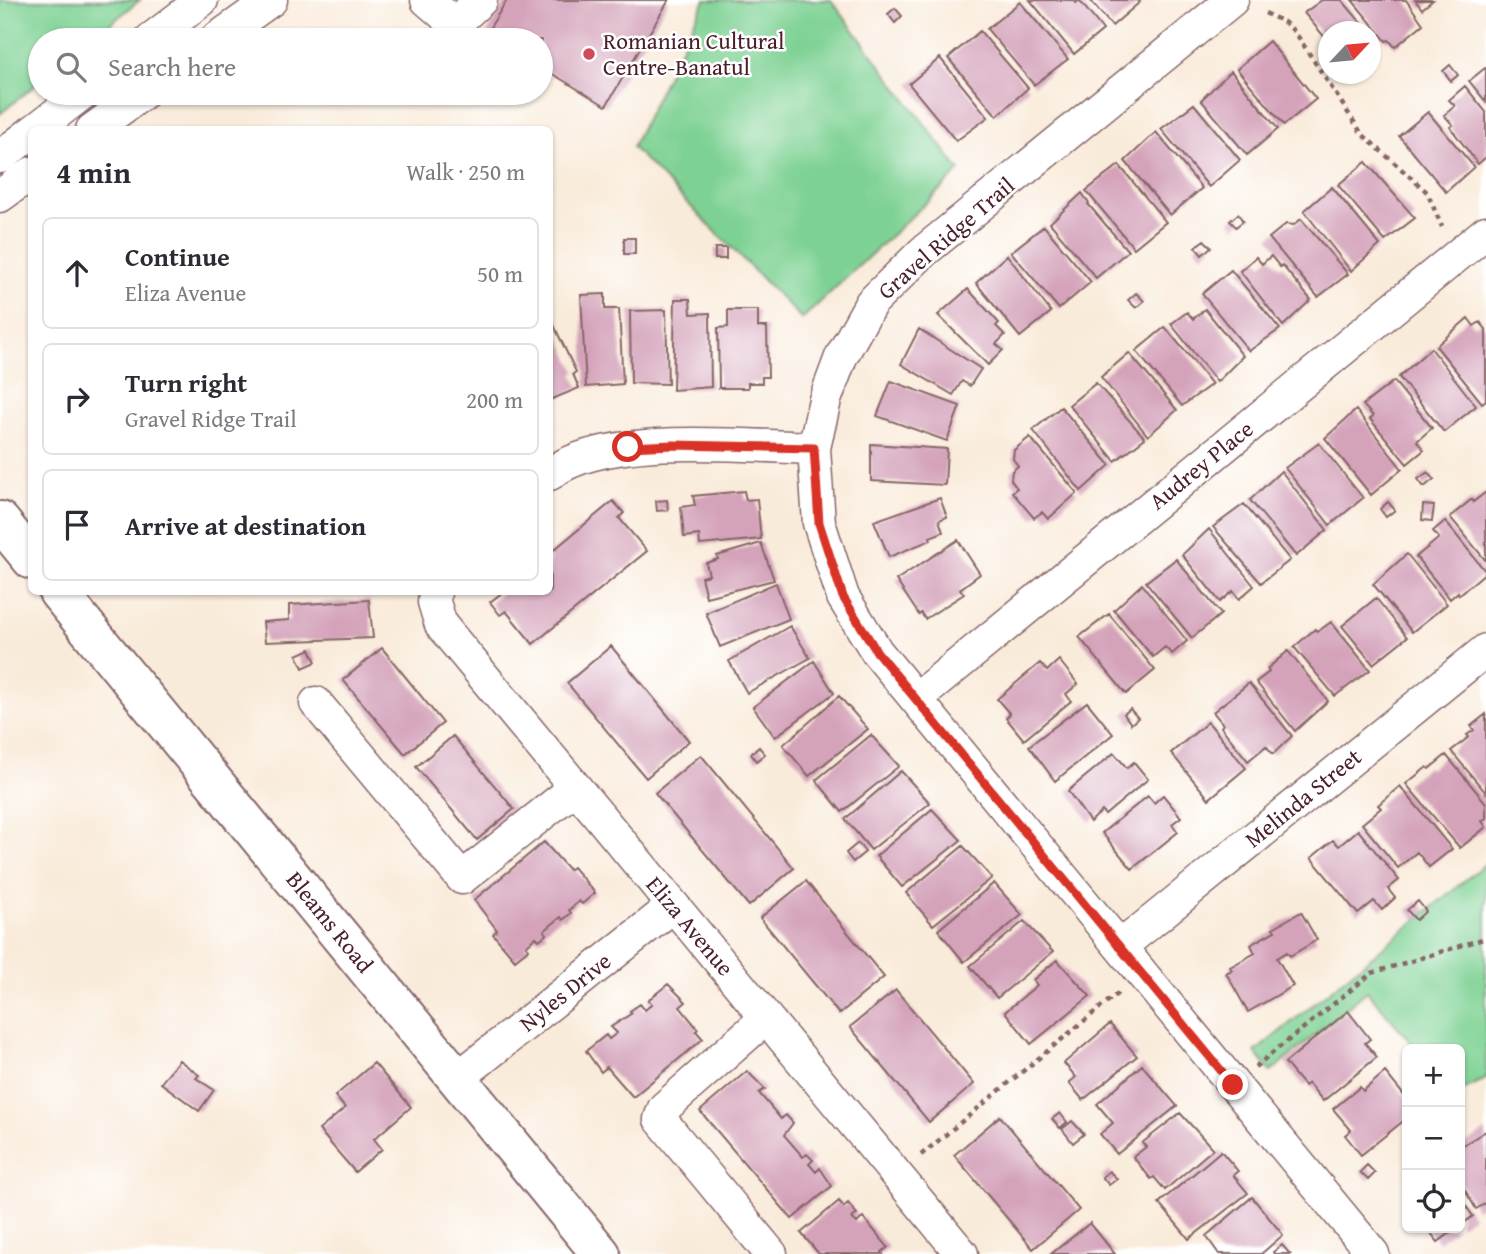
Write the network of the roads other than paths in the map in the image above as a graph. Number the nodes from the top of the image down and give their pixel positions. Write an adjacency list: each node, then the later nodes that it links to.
1 (202, 0): 6 (street)
2 (271, 0): 7 (street)
3 (427, 0): 4 (street)
4 (481, 0)
5 (1232, 0): 17 (street, Gravel Ridge Trail)
6 (166, 28)
7 (232, 28)
8 (67, 105): 10 (street)
9 (126, 105): 11 (street)
10 (40, 126)
11 (98, 126)
12 (28, 135): 13 (street)
13 (0, 157)
14 (28, 176): 15 (street)
15 (0, 196)
16 (1484, 239): 24 (street, Audrey Place)
17 (814, 448): 18 (street); 24 (street, Gravel Ridge Trail)
18 (553, 472)
19 (0, 521): 20 (main road)
20 (28, 555)
21 (60, 595): 30 (main road, Bleams Road)
22 (435, 595): 26 (street, Eliza Avenue)
23 (1486, 650): 28 (street, Melinda Street)
24 (916, 699): 28 (street, Gravel Ridge Trail)
25 (316, 703): 26 (street)
26 (575, 788): 27 (street, Eliza Avenue)
27 (673, 906): 29 (street, Eliza Avenue); 30 (street, Nyles Drive)
28 (1120, 947): 34 (street, Gravel Ridge Trail)
29 (766, 1018): 32 (street); 33 (street, Eliza Avenue)
30 (458, 1078): 31 (main road, Bleams Road)
31 (601, 1254)
32 (771, 1254)
33 (962, 1254)
34 (1373, 1254)

